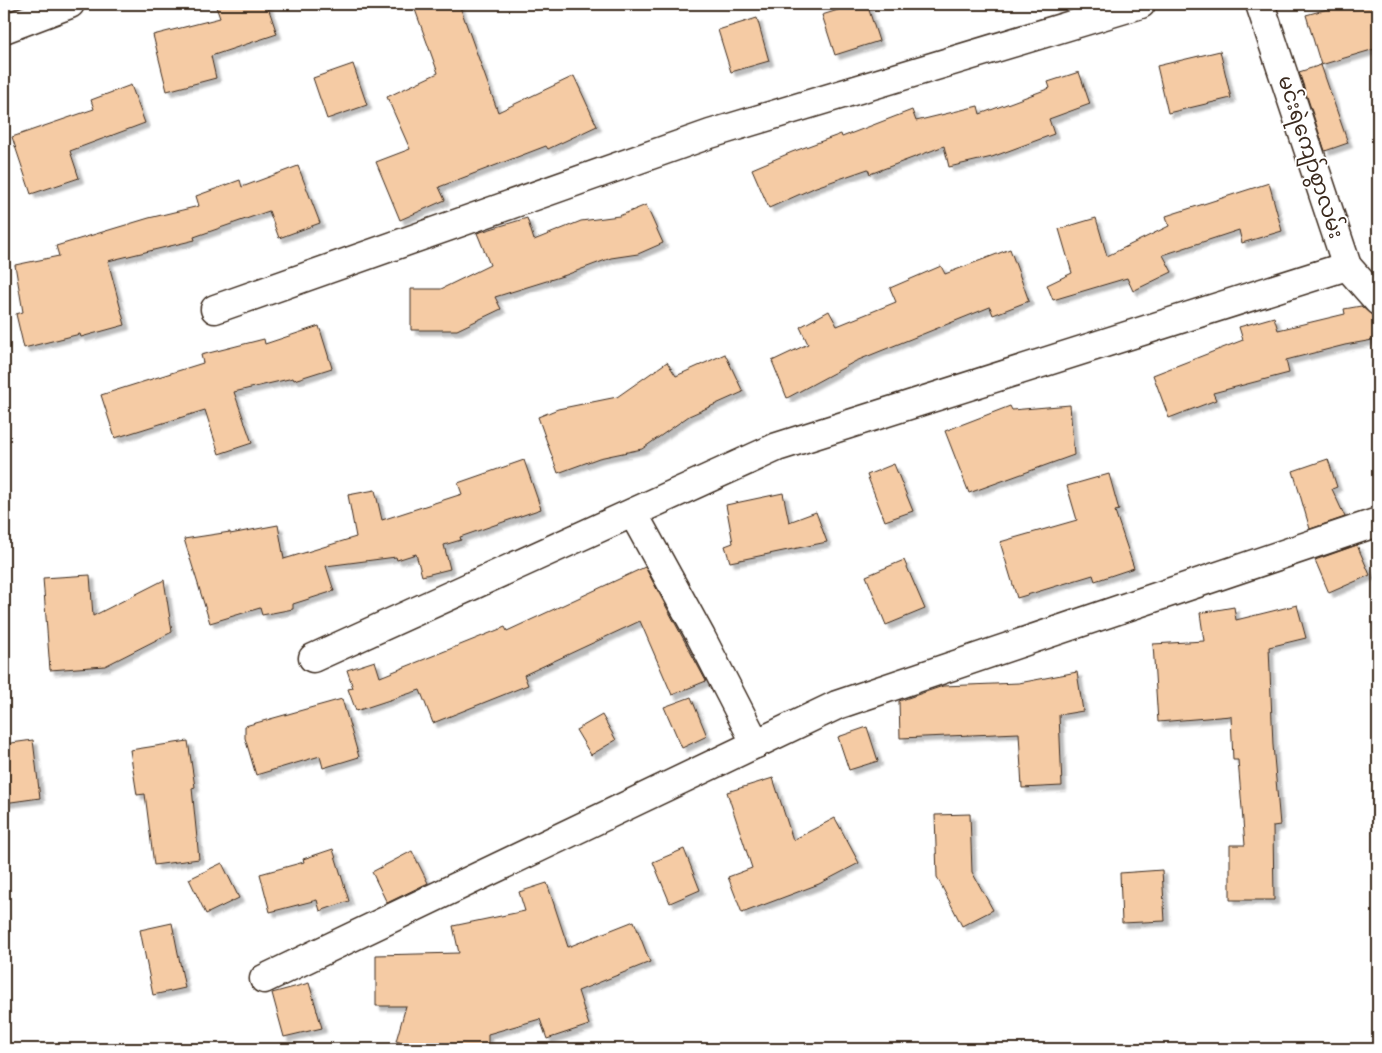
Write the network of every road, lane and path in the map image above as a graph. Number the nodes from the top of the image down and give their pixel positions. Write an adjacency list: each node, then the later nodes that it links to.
1 (70, 4): 4 (street)
2 (1141, 4): 7 (street)
3 (1260, 4): 5 (street, မင်းရဲကျော်စွာလမ်း)
4 (4, 29)
5 (1346, 266): 6 (street, မင်းရဲကျော်စွာလမ်း); 8 (street)
6 (1378, 301)
7 (215, 309)
8 (633, 512): 10 (street); 11 (street)
9 (1378, 522): 11 (street)
10 (313, 658)
11 (756, 744): 12 (street)
12 (264, 979)

